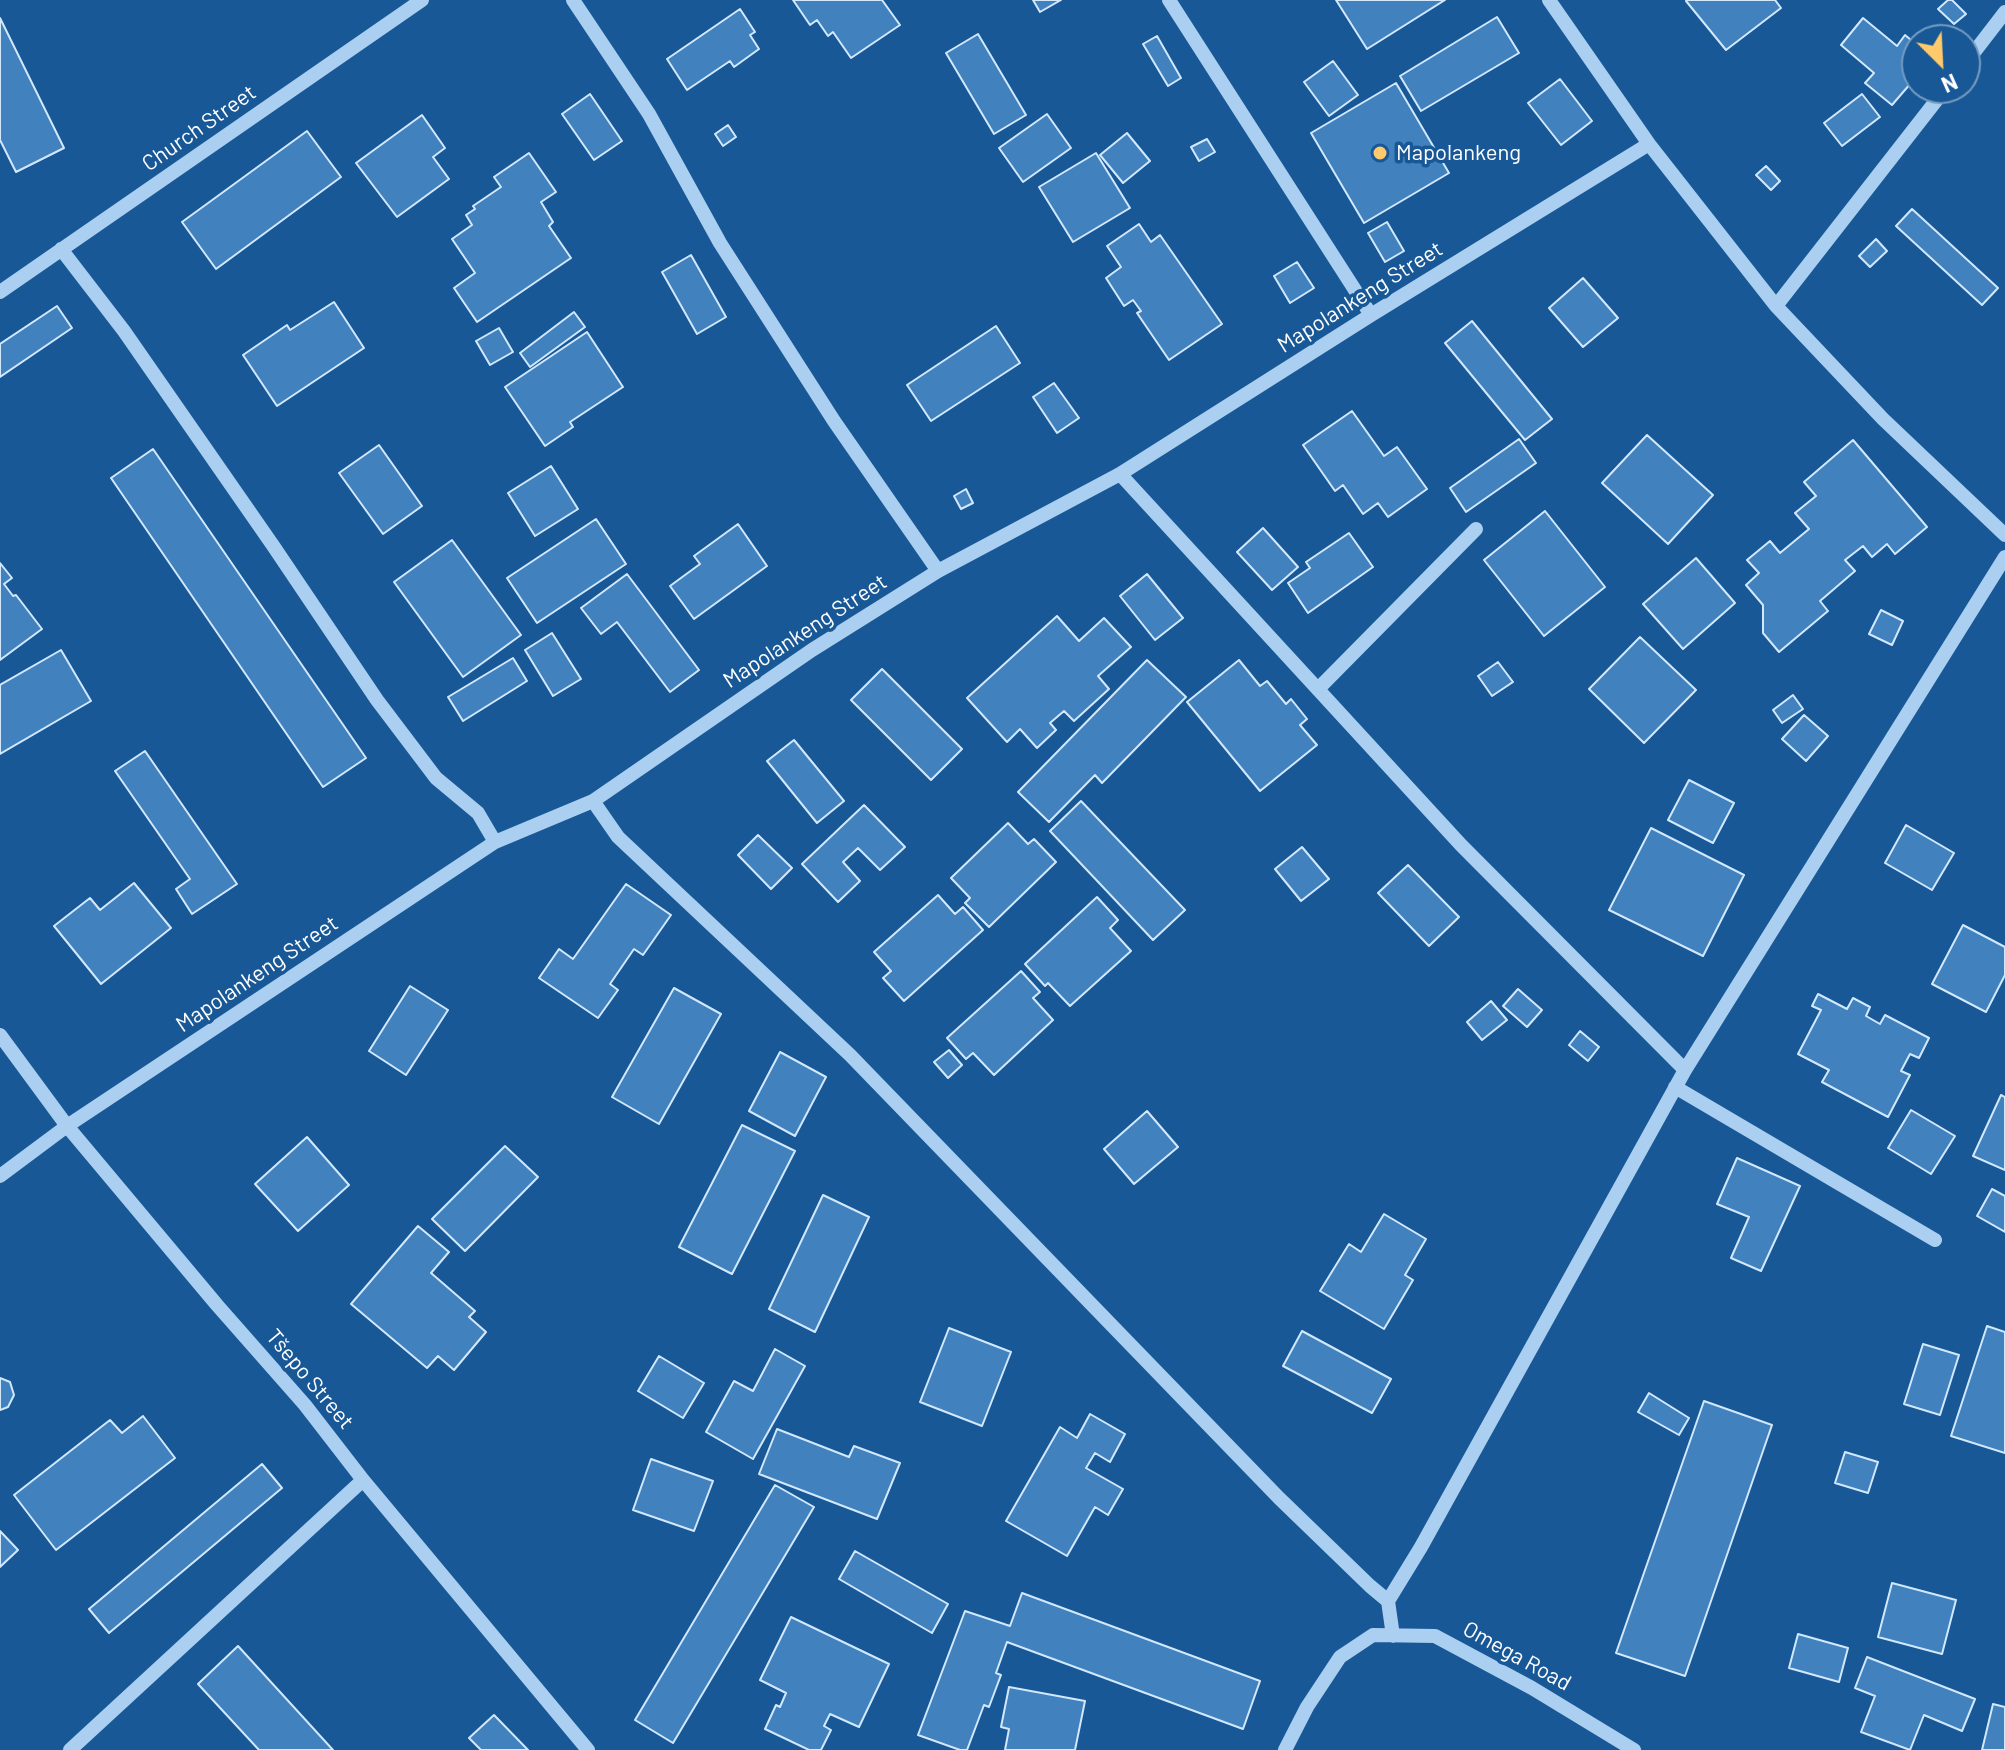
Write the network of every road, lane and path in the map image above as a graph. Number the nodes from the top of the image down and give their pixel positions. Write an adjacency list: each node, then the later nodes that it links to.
1 (422, 0): 9 (street, Church Street)
2 (573, 0): 17 (street)
3 (1169, 0): 12 (street)
4 (1549, 0): 8 (street)
5 (2005, 12): 6 (street)
6 (1981, 43)
7 (1934, 104): 11 (street)
8 (1649, 144): 11 (street); 12 (street, Mapolankeng Street)
9 (61, 249): 10 (street, Church Street); 20 (street)
10 (0, 292)
11 (1776, 306): 15 (street)
12 (1371, 315): 13 (street, Mapolankeng Street)
13 (1120, 474): 17 (street, Mapolankeng Street); 18 (street)
14 (1476, 529): 18 (street)
15 (2005, 535)
16 (2005, 557): 22 (street)
17 (938, 571): 19 (street, Mapolankeng Street)
18 (1318, 689): 22 (street)
19 (593, 801): 20 (street, Mapolankeng Street); 28 (street)
20 (495, 842): 24 (street, Mapolankeng Street)
21 (0, 1035): 24 (street, Tšepo Street)
22 (1685, 1070): 23 (street)
23 (1675, 1087): 26 (street); 28 (street)
24 (67, 1126): 25 (street, Mapolankeng Street); 27 (street, Tšepo Street)
25 (0, 1176)
26 (1935, 1240)
27 (363, 1480): 30 (street); 31 (street, Tšepo Street)
28 (1388, 1601): 29 (street)
29 (1393, 1636): 32 (street, Omega Road); 33 (street, Omega Road)
30 (70, 1750)
31 (588, 1750)
32 (1285, 1750)
33 (1634, 1750)

